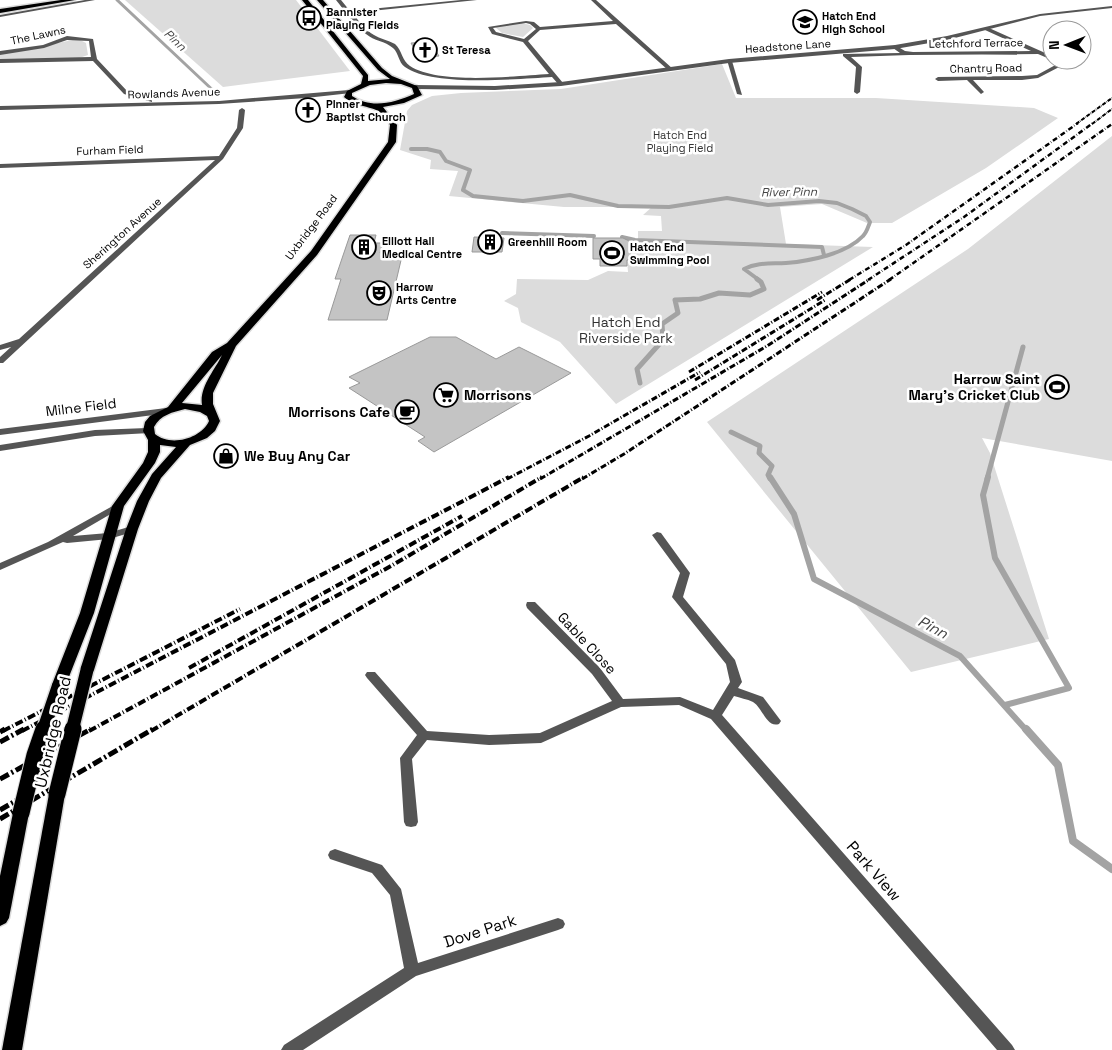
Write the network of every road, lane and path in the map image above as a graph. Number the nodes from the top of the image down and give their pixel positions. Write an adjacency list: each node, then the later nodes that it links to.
1 (72, 0): 12 (main road)
2 (93, 0): 14 (street)
3 (304, 0): 33 (main road)
4 (320, 0): 32 (main road)
5 (338, 0): 13 (street)
6 (475, 0): 8 (street)
7 (593, 0): 15 (street)
8 (459, 1): 13 (street)
9 (1082, 4): 11 (street)
10 (1112, 7): 11 (street, Headstone Lane)
11 (1088, 9): 17 (street, Headstone Lane)
12 (0, 11)
13 (351, 12): 29 (street)
14 (0, 16)
15 (617, 22): 16 (street); 27 (street)
16 (539, 29): 18 (street); 18 (street)
17 (986, 29): 19 (street, Headstone Lane); 20 (street)
18 (525, 41): 29 (street)
19 (895, 47): 22 (street, Headstone Lane); 23 (street, Letchford Terrace)
20 (1040, 52): 23 (street, Letchford Terrace)
21 (0, 53): 24 (street, The Lawns)
22 (845, 54): 23 (street, Letchford Terrace); 26 (street, Headstone Lane); 37 (street)
23 (913, 54)
24 (94, 59): 25 (street, The Lawns); 39 (street, The Lawns)
25 (0, 61)
26 (729, 61): 27 (street, Headstone Lane); 40 (street)
27 (670, 69): 34 (street, Headstone Lane)
28 (1050, 70): 31 (street, Chantry Road)
29 (553, 75): 34 (street)
30 (938, 79): 31 (street, Chantry Road)
31 (970, 79): 38 (street)
32 (401, 82): 33 (main road); 35 (main road)
33 (364, 83): 42 (main road)
34 (561, 84): 36 (street, Headstone Lane)
35 (415, 87): 36 (street, Headstone Lane); 41 (main road)
36 (462, 88): 41 (street, Headstone Lane)
37 (858, 92)
38 (981, 92)
39 (126, 93): 45 (street); 47 (street)
40 (740, 94)
41 (418, 95): 46 (main road)
42 (349, 96): 43 (street, Rowlands Avenue); 48 (main road)
43 (263, 99): 44 (street, Rowlands Avenue); 50 (street)
44 (228, 102): 45 (street, Rowlands Avenue); 50 (street)
45 (163, 104): 47 (street, Rowlands Avenue)
46 (398, 104): 48 (main road); 51 (main road)
47 (103, 105): 49 (street, Rowlands Avenue)
48 (376, 105): 51 (main road)
49 (0, 108)
50 (242, 110): 52 (street, Sherington Avenue)
51 (390, 116): 55 (main road, Uxbridge Road)
52 (221, 158): 53 (street, Furham Field); 54 (street, Sherington Avenue)
53 (1, 165)
54 (22, 340): 56 (street); 57 (street, Sherington Avenue)
55 (231, 346): 58 (main road, Uxbridge Road); 59 (main road, Uxbridge Road)
56 (0, 348)
57 (0, 362)
58 (169, 410): 59 (main road); 60 (street, Milne Field); 61 (main road, Uxbridge Road)
59 (210, 412): 62 (main road, Uxbridge Road)
60 (0, 432)
61 (150, 436): 62 (main road, Uxbridge Road); 63 (street, Milne Field); 64 (main road, Uxbridge Road)
62 (185, 443): 65 (main road, Uxbridge Road)
63 (0, 448)
64 (118, 506): 67 (main road, Uxbridge Road); 68 (street)
65 (132, 529): 67 (street); 82 (main road, Uxbridge Road, bridge)
66 (657, 535): 72 (street)
67 (108, 536): 68 (street); 79 (main road, Uxbridge Road, bridge)
68 (52, 544): 69 (street)
69 (0, 567)
70 (531, 605): 73 (street, Gable Close)
71 (370, 674): 76 (street)
72 (730, 690): 74 (street); 75 (street)
73 (620, 703): 74 (street); 76 (street)
74 (715, 716): 84 (street, Park View)
75 (775, 721)
76 (424, 735): 77 (street)
77 (411, 822)
78 (335, 855): 81 (street)
79 (0, 918)
80 (558, 924): 81 (street, Dove Park)
81 (412, 971): 83 (street, Dove Park)
82 (12, 1050)
83 (289, 1050)
84 (1007, 1050)

